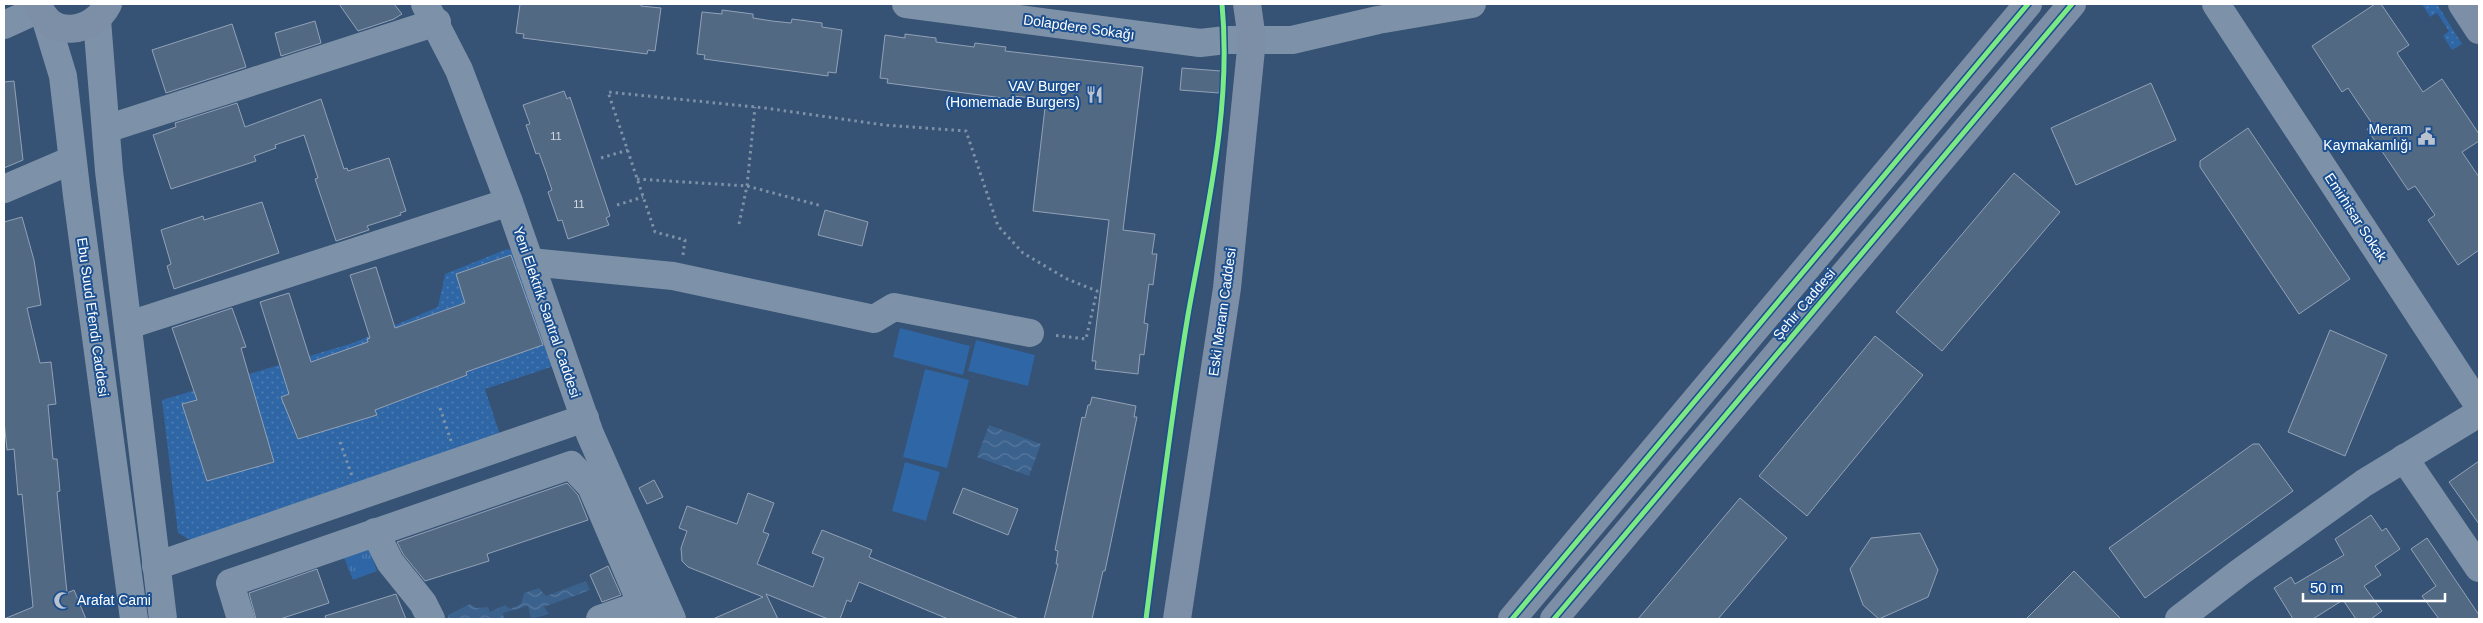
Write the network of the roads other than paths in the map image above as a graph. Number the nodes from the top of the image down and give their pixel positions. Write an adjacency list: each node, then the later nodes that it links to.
1 (906, 4): 13 (street, Dolapdere Sokağı)
2 (1246, 4): 13 (main road, Eski Meram Caddesi)
3 (1472, 4): 13 (street, Dolapdere Sokağı)
4 (2028, 4): 36 (main road, Şehir Caddesi)
5 (2072, 4): 37 (main road, Şehir Caddesi)
6 (2216, 4): 21 (street, Emirhisar Sokak)
7 (2462, 4): 12 (main road)
8 (41, 10): 9 (main road); 11 (street); 15 (street, Ebu Suud Efendi Caddesi)
9 (102, 12): 14 (street)
10 (431, 13): 14 (street); 17 (street, Yeni Elektrik Santral Caddesi)
11 (4, 25)
12 (2479, 30)
13 (1252, 39): 35 (main road, Eski Meram Caddesi)
14 (106, 128): 19 (street)
15 (72, 160): 16 (street); 29 (street, Ebu Suud Efendi Caddesi)
16 (4, 189)
17 (509, 202): 18 (street, Yeni Elektrik Santral Caddesi); 19 (street)
18 (530, 262): 20 (street); 23 (street, Yeni Elektrik Santral Caddesi)
19 (128, 325): 26 (street)
20 (1030, 334)
21 (2479, 406)
22 (2479, 413): 24 (street)
23 (585, 418): 26 (street); 34 (street, Yeni Elektrik Santral Caddesi)
24 (2404, 458): 27 (street); 38 (street)
25 (375, 532): 28 (street); 31 (street); 32 (street)
26 (156, 566): 30 (street)
27 (2479, 568)
28 (644, 612): 33 (street)
29 (134, 619)
30 (163, 619)
31 (241, 619)
32 (431, 619)
33 (600, 619)
34 (672, 619)
35 (1177, 619)
36 (1512, 619)
37 (1554, 619)
38 (2180, 619)

